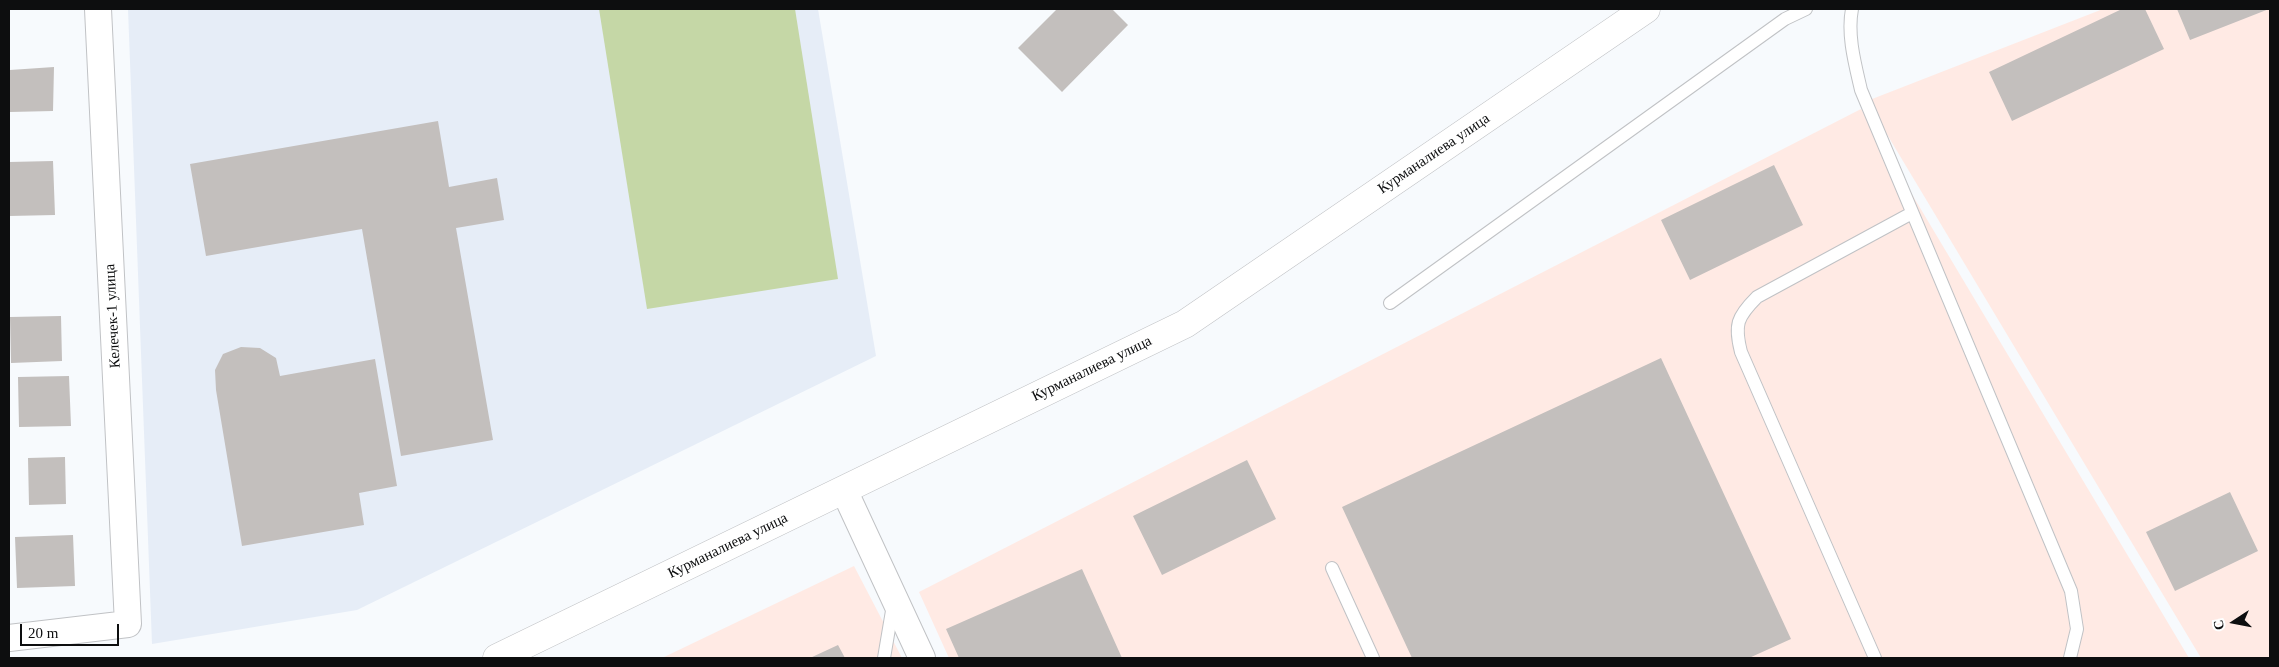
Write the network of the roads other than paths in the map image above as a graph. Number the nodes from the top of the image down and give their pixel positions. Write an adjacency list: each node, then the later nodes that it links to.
1 (98, 9): 10 (street, Келечек-1 улица)
2 (1646, 9): 7 (street, Курманалиева улица)
3 (1806, 9): 6 (lane)
4 (1852, 9): 5 (lane)
5 (1912, 213): 15 (lane); 16 (lane)
6 (1390, 303)
7 (844, 490): 9 (street); 11 (street, Курманалиева улица)
8 (1332, 568): 14 (lane)
9 (894, 597): 12 (lane); 13 (street)
10 (9, 638)
11 (497, 658)
12 (884, 658)
13 (922, 658)
14 (1374, 658)
15 (1875, 658)
16 (2070, 658)

